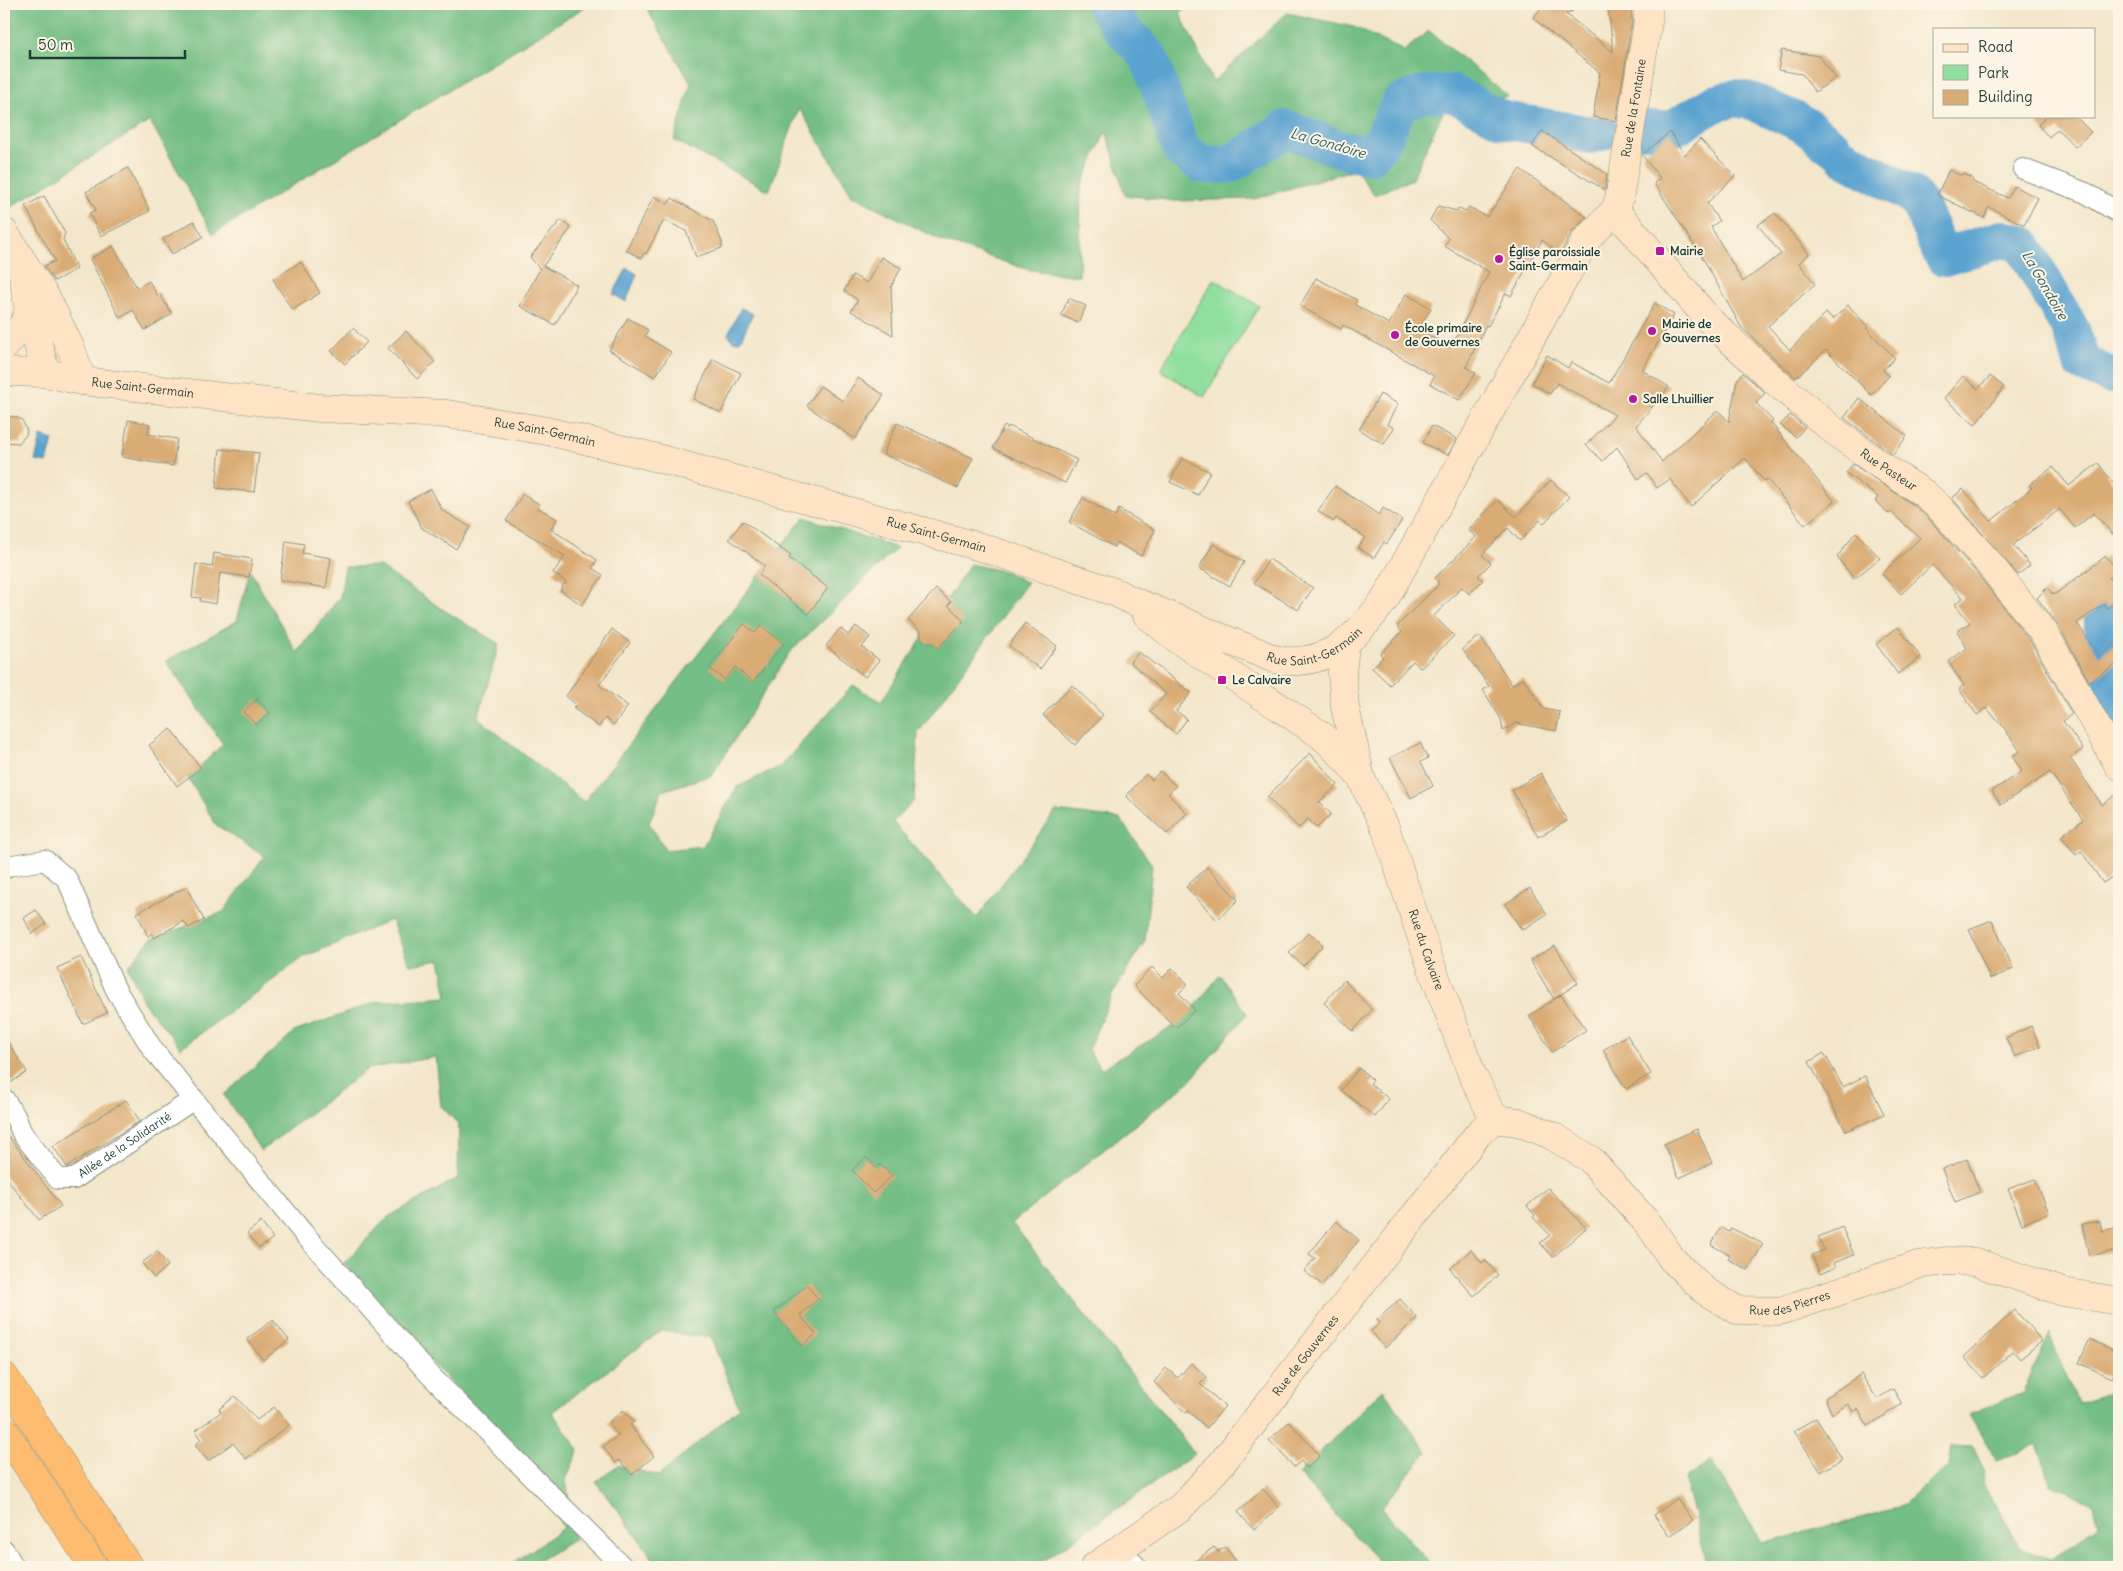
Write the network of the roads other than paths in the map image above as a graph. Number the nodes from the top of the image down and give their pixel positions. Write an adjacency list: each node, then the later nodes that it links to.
1 (1648, 4): 3 (street, Rue de la Fontaine)
2 (2023, 169): 4 (street)
3 (1615, 210): 13 (street, Rue Saint-Germain); 14 (street, Rue Pasteur)
4 (2119, 213)
5 (4, 232): 6 (street)
6 (21, 261): 7 (street); 11 (street)
7 (29, 312): 8 (street); 10 (street)
8 (4, 347)
9 (4, 372): 10 (street, Rue Saint-Germain)
10 (46, 373): 11 (street, Rue Saint-Germain)
11 (82, 381): 12 (street, Rue Saint-Germain)
12 (1134, 602): 13 (street, Rue Saint-Germain); 15 (street, Rue du Calvaire)
13 (1345, 645): 15 (street, Rue du Calvaire)
14 (2119, 766)
15 (1361, 778): 19 (street, Rue du Calvaire)
16 (4, 869): 18 (street)
17 (4, 1099): 18 (street, Allée de la Solidarité)
18 (194, 1099): 28 (street)
19 (1494, 1119): 20 (street, Rue des Pierres); 24 (street, Rue de Gouvernes)
20 (2119, 1301)
21 (4, 1376): 27 (highway)
22 (4, 1430): 26 (highway)
23 (4, 1550): 25 (street)
24 (1129, 1558): 29 (street, Rue de Gouvernes)
25 (14, 1567)
26 (94, 1567)
27 (129, 1567)
28 (623, 1567)
29 (1094, 1567)

